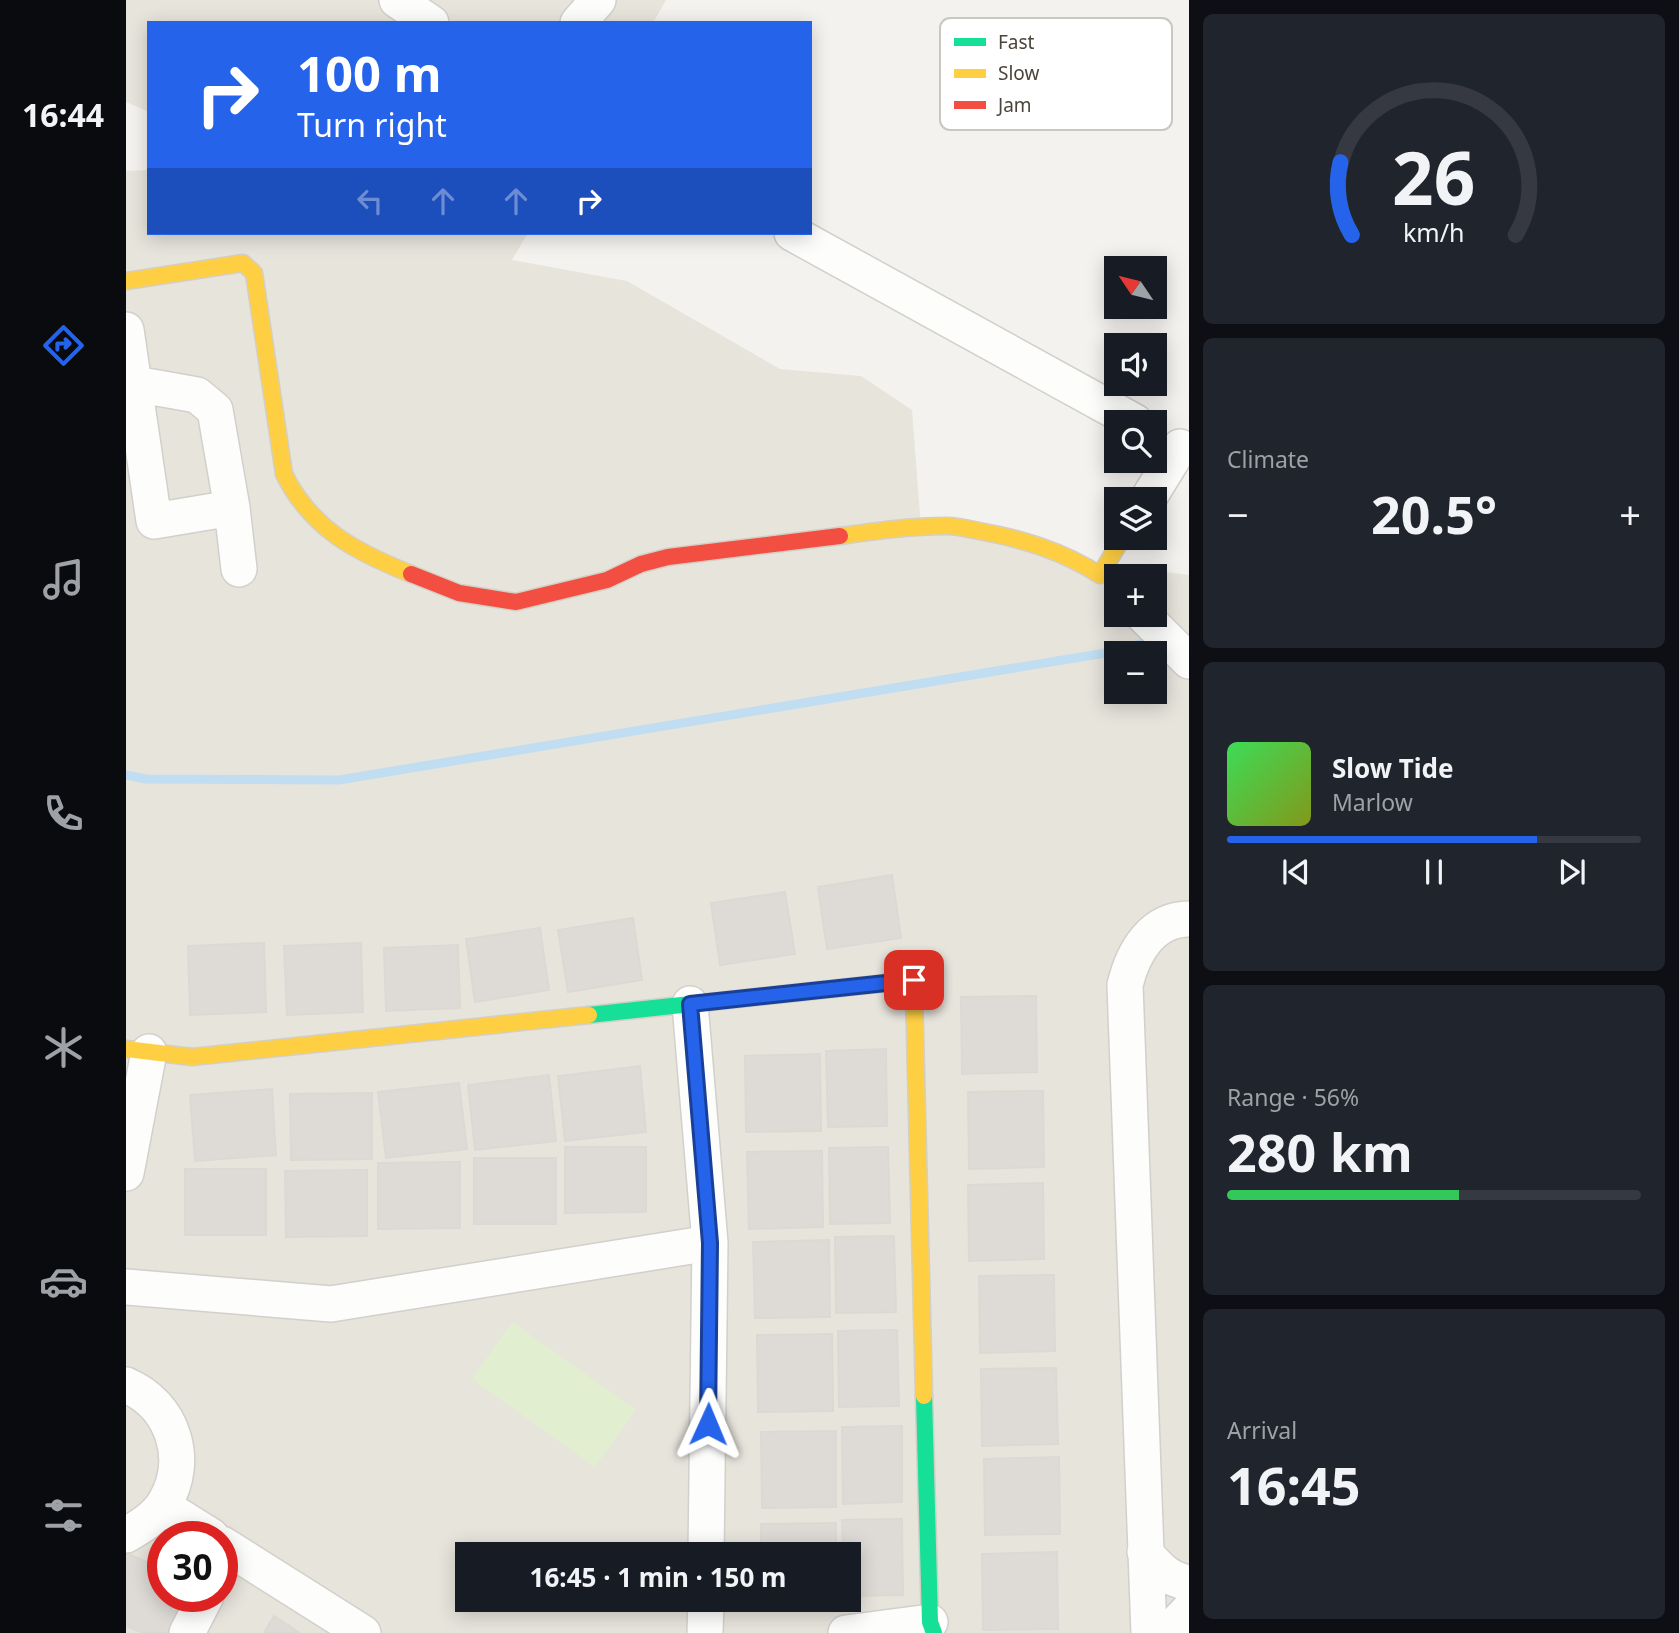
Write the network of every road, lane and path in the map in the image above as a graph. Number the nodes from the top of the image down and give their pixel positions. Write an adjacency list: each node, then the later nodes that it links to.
1 (397, 0): 3 (street)
2 (598, 0): 4 (street)
3 (428, 21)
4 (580, 21)
5 (796, 235): 9 (street)
6 (126, 281): 14 (street)
7 (126, 330): 8 (street)
8 (135, 384): 12 (street); 12 (street)
9 (1113, 410)
10 (1175, 444): 11 (street)
11 (1154, 487)
12 (232, 508): 13 (street)
13 (239, 569)
14 (1104, 579)
15 (1155, 627): 16 (street)
16 (1188, 660)
17 (1189, 919): 28 (street)
18 (690, 1004): 19 (street); 21 (street); 34 (street)
19 (138, 1050): 20 (street)
20 (126, 1173)
21 (710, 1243): 22 (street); 27 (street)
22 (126, 1287)
23 (126, 1385): 24 (street)
24 (163, 1506): 25 (street); 26 (street)
25 (184, 1521)
26 (126, 1535)
27 (706, 1542)
28 (1145, 1552): 30 (street); 39 (street)
29 (238, 1558): 36 (street)
30 (1189, 1583)
31 (1189, 1610): 40 (street)
32 (198, 1612): 35 (street)
33 (706, 1612): 37 (street)
34 (932, 1628): 38 (street)
35 (187, 1633)
36 (363, 1633)
37 (705, 1633)
38 (846, 1633)
39 (1149, 1633)
40 (1167, 1633)

